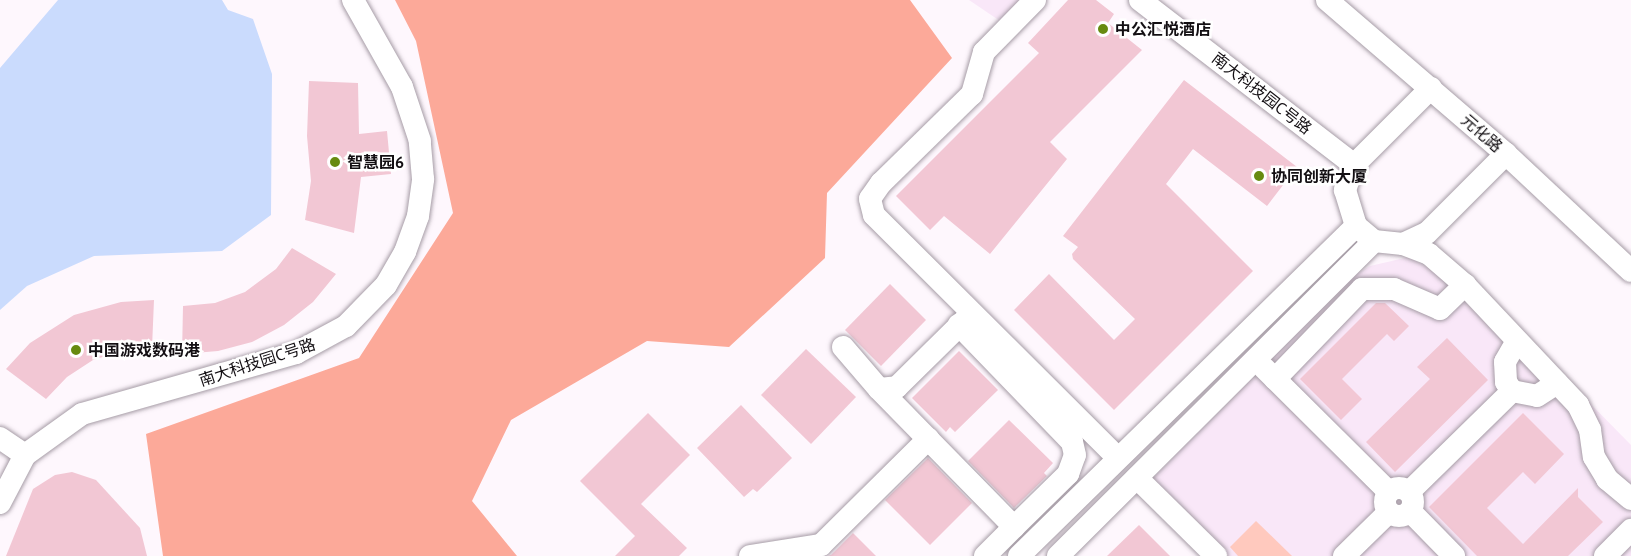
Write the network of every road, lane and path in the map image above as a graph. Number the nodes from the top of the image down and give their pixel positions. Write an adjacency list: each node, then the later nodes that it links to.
1 (353, 0): 23 (street, 南大科技园C号路)
2 (1035, 0): 13 (street)
3 (1140, 0): 7 (street, 南大科技园C号路)
4 (1327, 0): 5 (street, 元化路)
5 (1431, 88): 6 (street, 元化路); 7 (street)
6 (1506, 154): 10 (street); 11 (street, 元化路)
7 (1354, 165): 8 (street)
8 (1356, 226): 9 (street); 24 (street)
9 (1374, 241): 10 (street); 16 (street)
10 (1403, 244): 12 (street)
11 (1631, 271)
12 (1465, 285): 14 (street); 17 (street)
13 (966, 319): 19 (street); 24 (street); 29 (street)
14 (1517, 341): 18 (street); 20 (street)
15 (843, 347): 19 (street)
16 (1256, 359): 17 (street); 25 (street)
17 (1275, 379): 27 (street)
18 (1557, 383): 20 (street); 26 (street)
19 (879, 389): 22 (street)
20 (1512, 392): 27 (street)
21 (0, 438): 23 (street)
22 (928, 439): 29 (street); 31 (street)
23 (25, 455): 28 (street)
24 (1118, 458): 33 (street)
25 (1137, 478): 34 (street); 35 (street)
26 (1631, 499)
27 (1399, 502): 36 (street); 37 (street)
28 (0, 503)
29 (1014, 527): 32 (street)
30 (1631, 530): 38 (street)
31 (750, 556)
32 (985, 556)
33 (1019, 556)
34 (1058, 556)
35 (1216, 556)
36 (1344, 556)
37 (1454, 556)
38 (1605, 556)

